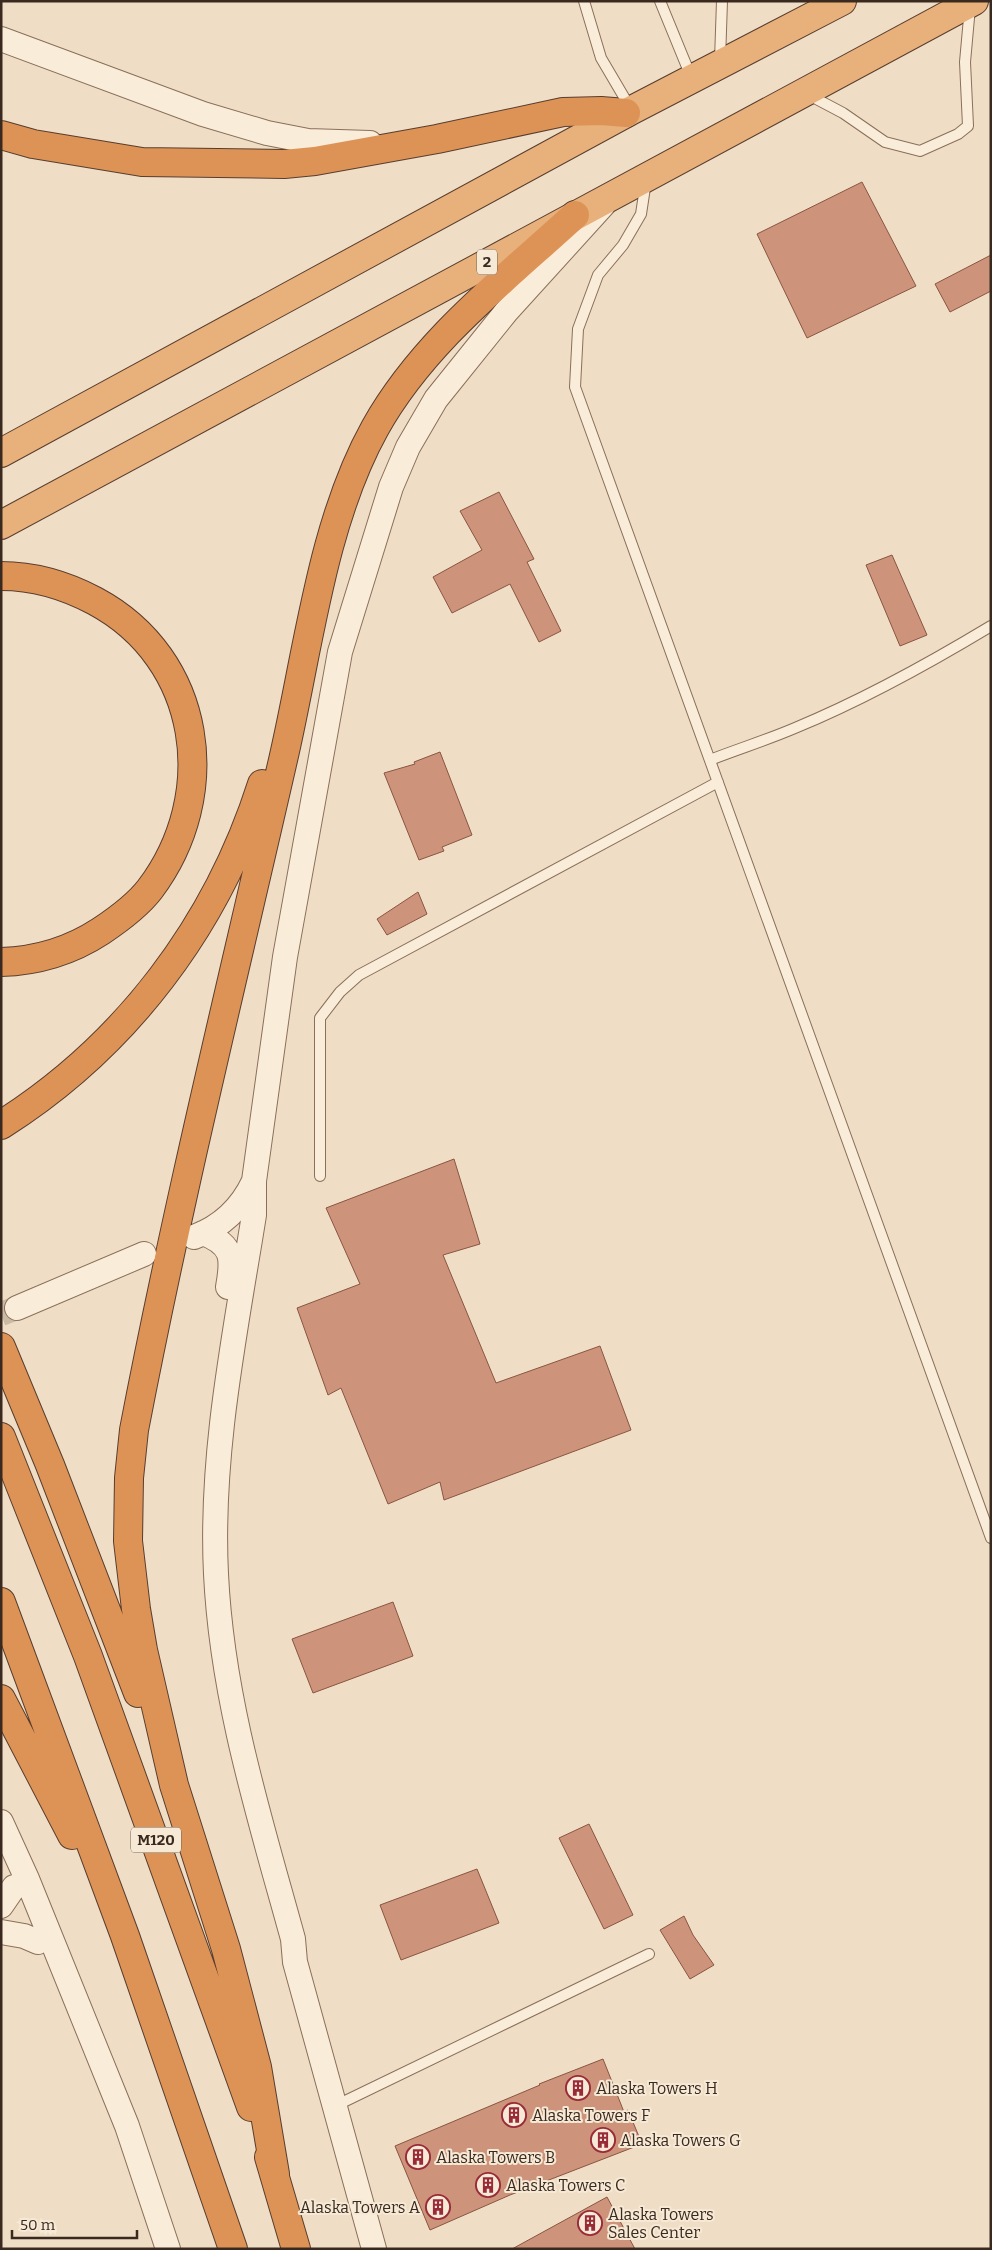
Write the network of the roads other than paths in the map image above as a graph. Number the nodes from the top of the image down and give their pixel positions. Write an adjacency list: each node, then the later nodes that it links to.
1 (584, 1): 10 (lane)
2 (660, 1): 8 (lane)
3 (722, 1): 7 (lane)
4 (842, 1): 7 (highway)
5 (972, 2): 9 (highway, 2); 9 (lane)
6 (1, 39): 12 (street)
7 (720, 65): 8 (highway)
8 (692, 80): 10 (highway)
9 (804, 92): 13 (highway, 2)
10 (628, 112): 12 (highway); 16 (highway)
11 (1, 135): 12 (highway)
12 (437, 139)
13 (647, 176): 14 (highway, 2); 21 (lane)
14 (611, 195): 15 (highway, 2); 26 (street)
15 (575, 215): 17 (highway, 2); 20 (highway)
16 (1, 453)
17 (1, 525)
18 (1, 576): 23 (highway)
19 (991, 626): 21 (lane)
20 (308, 639): 24 (highway); 34 (highway)
21 (710, 760): 22 (lane)
22 (718, 782): 25 (lane); 31 (lane)
23 (1, 962)
24 (1, 1125)
25 (320, 1176)
26 (254, 1181): 43 (street); 43 (street)
27 (144, 1254): 28 (street)
28 (17, 1308)
29 (1, 1347): 34 (highway)
30 (1, 1437): 45 (highway, M120)
31 (991, 1538)
32 (1, 1602): 40 (highway)
33 (1, 1699): 40 (highway)
34 (174, 1785): 45 (highway)
35 (1, 1822): 47 (street)
36 (1, 1857): 37 (street)
37 (14, 1887): 38 (street); 41 (street)
38 (1, 1906)
39 (1, 1932): 41 (street)
40 (125, 1936): 48 (highway)
41 (38, 1942): 46 (street)
42 (649, 1954): 44 (lane)
43 (295, 1962): 44 (street)
44 (335, 2106): 50 (street)
45 (275, 2174): 49 (highway, M120)
46 (153, 2249)
47 (168, 2249)
48 (233, 2249)
49 (296, 2249)
50 (374, 2249)

